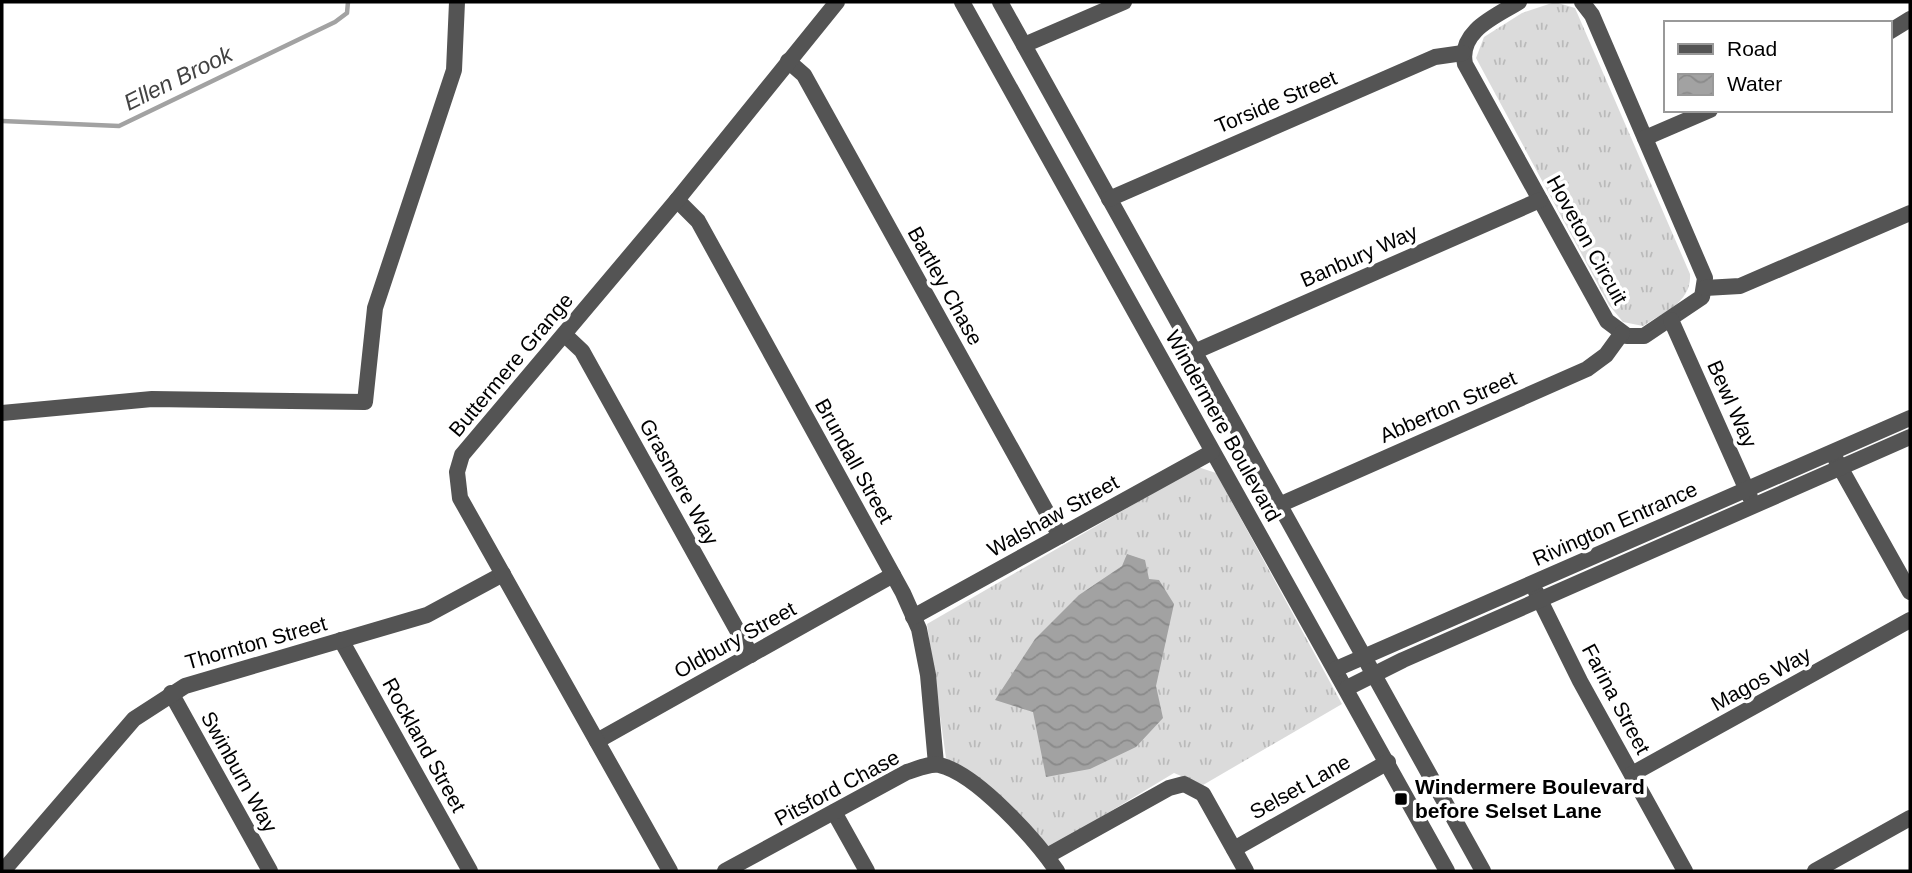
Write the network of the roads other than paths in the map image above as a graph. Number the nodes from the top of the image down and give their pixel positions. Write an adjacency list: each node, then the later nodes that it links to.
1 (457, 2): 24 (street)
2 (837, 2): 12 (street, Buttermere Grange)
3 (962, 2): 27 (street, Windermere Boulevard)
4 (1000, 2): 10 (street, Windermere Boulevard)
5 (1124, 2): 10 (street)
6 (1520, 2): 11 (street)
7 (1582, 2): 14 (street)
8 (1910, 19): 9 (street)
9 (1891, 31)
10 (1024, 45): 15 (street, Windermere Boulevard)
11 (1463, 53): 15 (street, Torside Street); 17 (street, Hoveton Circuit)
12 (788, 61): 16 (street, Buttermere Grange); 33 (street, Bartley Chase)
13 (1705, 112): 14 (street)
14 (1645, 138): 19 (street)
15 (1109, 199): 23 (street, Windermere Boulevard)
16 (677, 200): 22 (street, Buttermere Grange); 35 (street, Brundall Street)
17 (1540, 200): 21 (street, Hoveton Circuit); 23 (street, Banbury Way)
18 (1910, 213): 19 (street)
19 (1705, 288): 20 (street, Hoveton Circuit)
20 (1671, 320): 21 (street, Hoveton Circuit); 30 (street, Bewl Way)
21 (1622, 333): 31 (street, Abberton Street)
22 (565, 335): 34 (street, Buttermere Grange); 42 (street, Grasmere Way)
23 (1194, 352): 31 (street, Windermere Boulevard)
24 (2, 413)
25 (1910, 418): 28 (street, Rivington Entrance)
26 (1910, 437): 29 (street, Rivington Entrance)
27 (1212, 452): 33 (street, Walshaw Street); 44 (street, Windermere Boulevard)
28 (1831, 452): 29 (street); 30 (street, Rivington Entrance)
29 (1840, 468): 32 (street, Rivington Entrance); 37 (street)
30 (1746, 489): 32 (street, Bewl Way); 36 (street, Rivington Entrance)
31 (1279, 505): 43 (street, Windermere Boulevard)
32 (1754, 506): 38 (street, Rivington Entrance)
33 (1060, 536): 39 (street, Walshaw Street)
34 (503, 574): 41 (street, Thornton Street); 48 (street, Buttermere Grange)
35 (893, 575): 39 (street, Brundall Street); 42 (street, Oldbury Street)
36 (1532, 583): 38 (street, Farina Street); 43 (street, Rivington Entrance)
37 (1910, 592)
38 (1540, 600): 45 (street, Rivington Entrance); 51 (street, Farina Street)
39 (913, 617): 50 (street, Brundall Street)
40 (1910, 620): 51 (street, Magos Way)
41 (341, 640): 47 (street, Thornton Street); 58 (street, Rockland Street)
42 (751, 655): 48 (street, Oldbury Street)
43 (1363, 656): 44 (street, Rivington Entrance); 45 (street, Windermere Boulevard)
44 (1336, 669): 46 (street, Windermere Boulevard)
45 (1373, 675): 46 (street, Rivington Entrance); 65 (street, Windermere Boulevard)
46 (1347, 688): 49 (street, Windermere Boulevard)
47 (170, 693): 56 (street, Thornton Street); 57 (street, Swinburn Way)
48 (597, 741): 59 (street, Buttermere Grange)
49 (1388, 762): 54 (street, Selset Lane); 64 (street, Windermere Boulevard)
50 (936, 764): 52 (street, Pitsford Chase); 55 (street)
51 (1632, 775): 66 (street, Farina Street)
52 (834, 812): 60 (street, Pitsford Chase); 61 (street)
53 (1910, 818): 67 (street)
54 (1234, 849): 55 (street); 63 (street)
55 (1047, 856): 62 (street)
56 (3, 871)
57 (270, 871)
58 (470, 871)
59 (670, 871)
60 (724, 871)
61 (867, 871)
62 (1057, 871)
63 (1246, 871)
64 (1447, 871)
65 (1483, 871)
66 (1685, 871)
67 (1815, 871)

